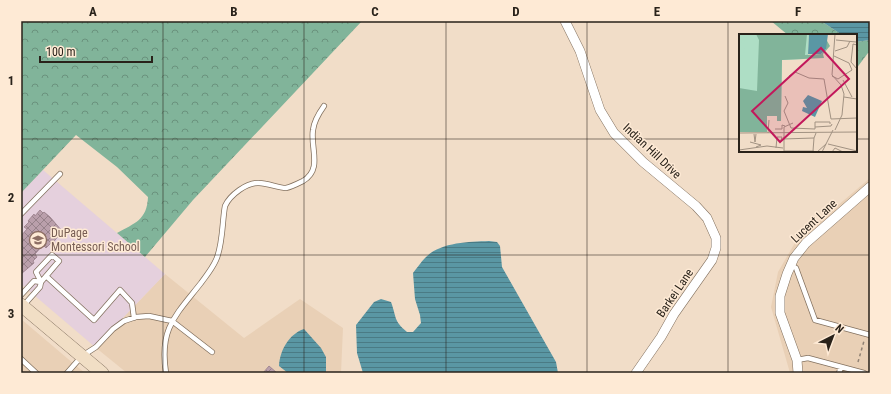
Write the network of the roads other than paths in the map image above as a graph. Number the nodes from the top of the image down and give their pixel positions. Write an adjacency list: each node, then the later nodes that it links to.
1 (565, 21): 6 (street, Indian Hill Drive)
2 (324, 106): 12 (lane)
3 (60, 174): 5 (lane)
4 (870, 187): 7 (street, Lucent Lane)
5 (21, 214)
6 (709, 222): 23 (street, Barkei Lane)
7 (790, 265): 13 (lane); 17 (street, Lucent Lane)
8 (46, 276): 9 (lane); 9 (lane); 11 (lane)
9 (41, 282): 10 (lane); 10 (lane)
10 (22, 302): 15 (main road)
11 (134, 318): 12 (lane); 15 (lane)
12 (172, 321): 14 (lane); 22 (lane)
13 (870, 335)
14 (212, 352)
15 (82, 356): 20 (lane); 21 (main road)
16 (21, 359): 19 (lane)
17 (797, 360): 18 (lane); 24 (street, Lucent Lane)
18 (841, 367): 25 (lane); 26 (lane)
19 (36, 373)
20 (67, 373)
21 (102, 373)
22 (166, 373)
23 (636, 373)
24 (798, 373)
25 (839, 373)
26 (864, 373)

